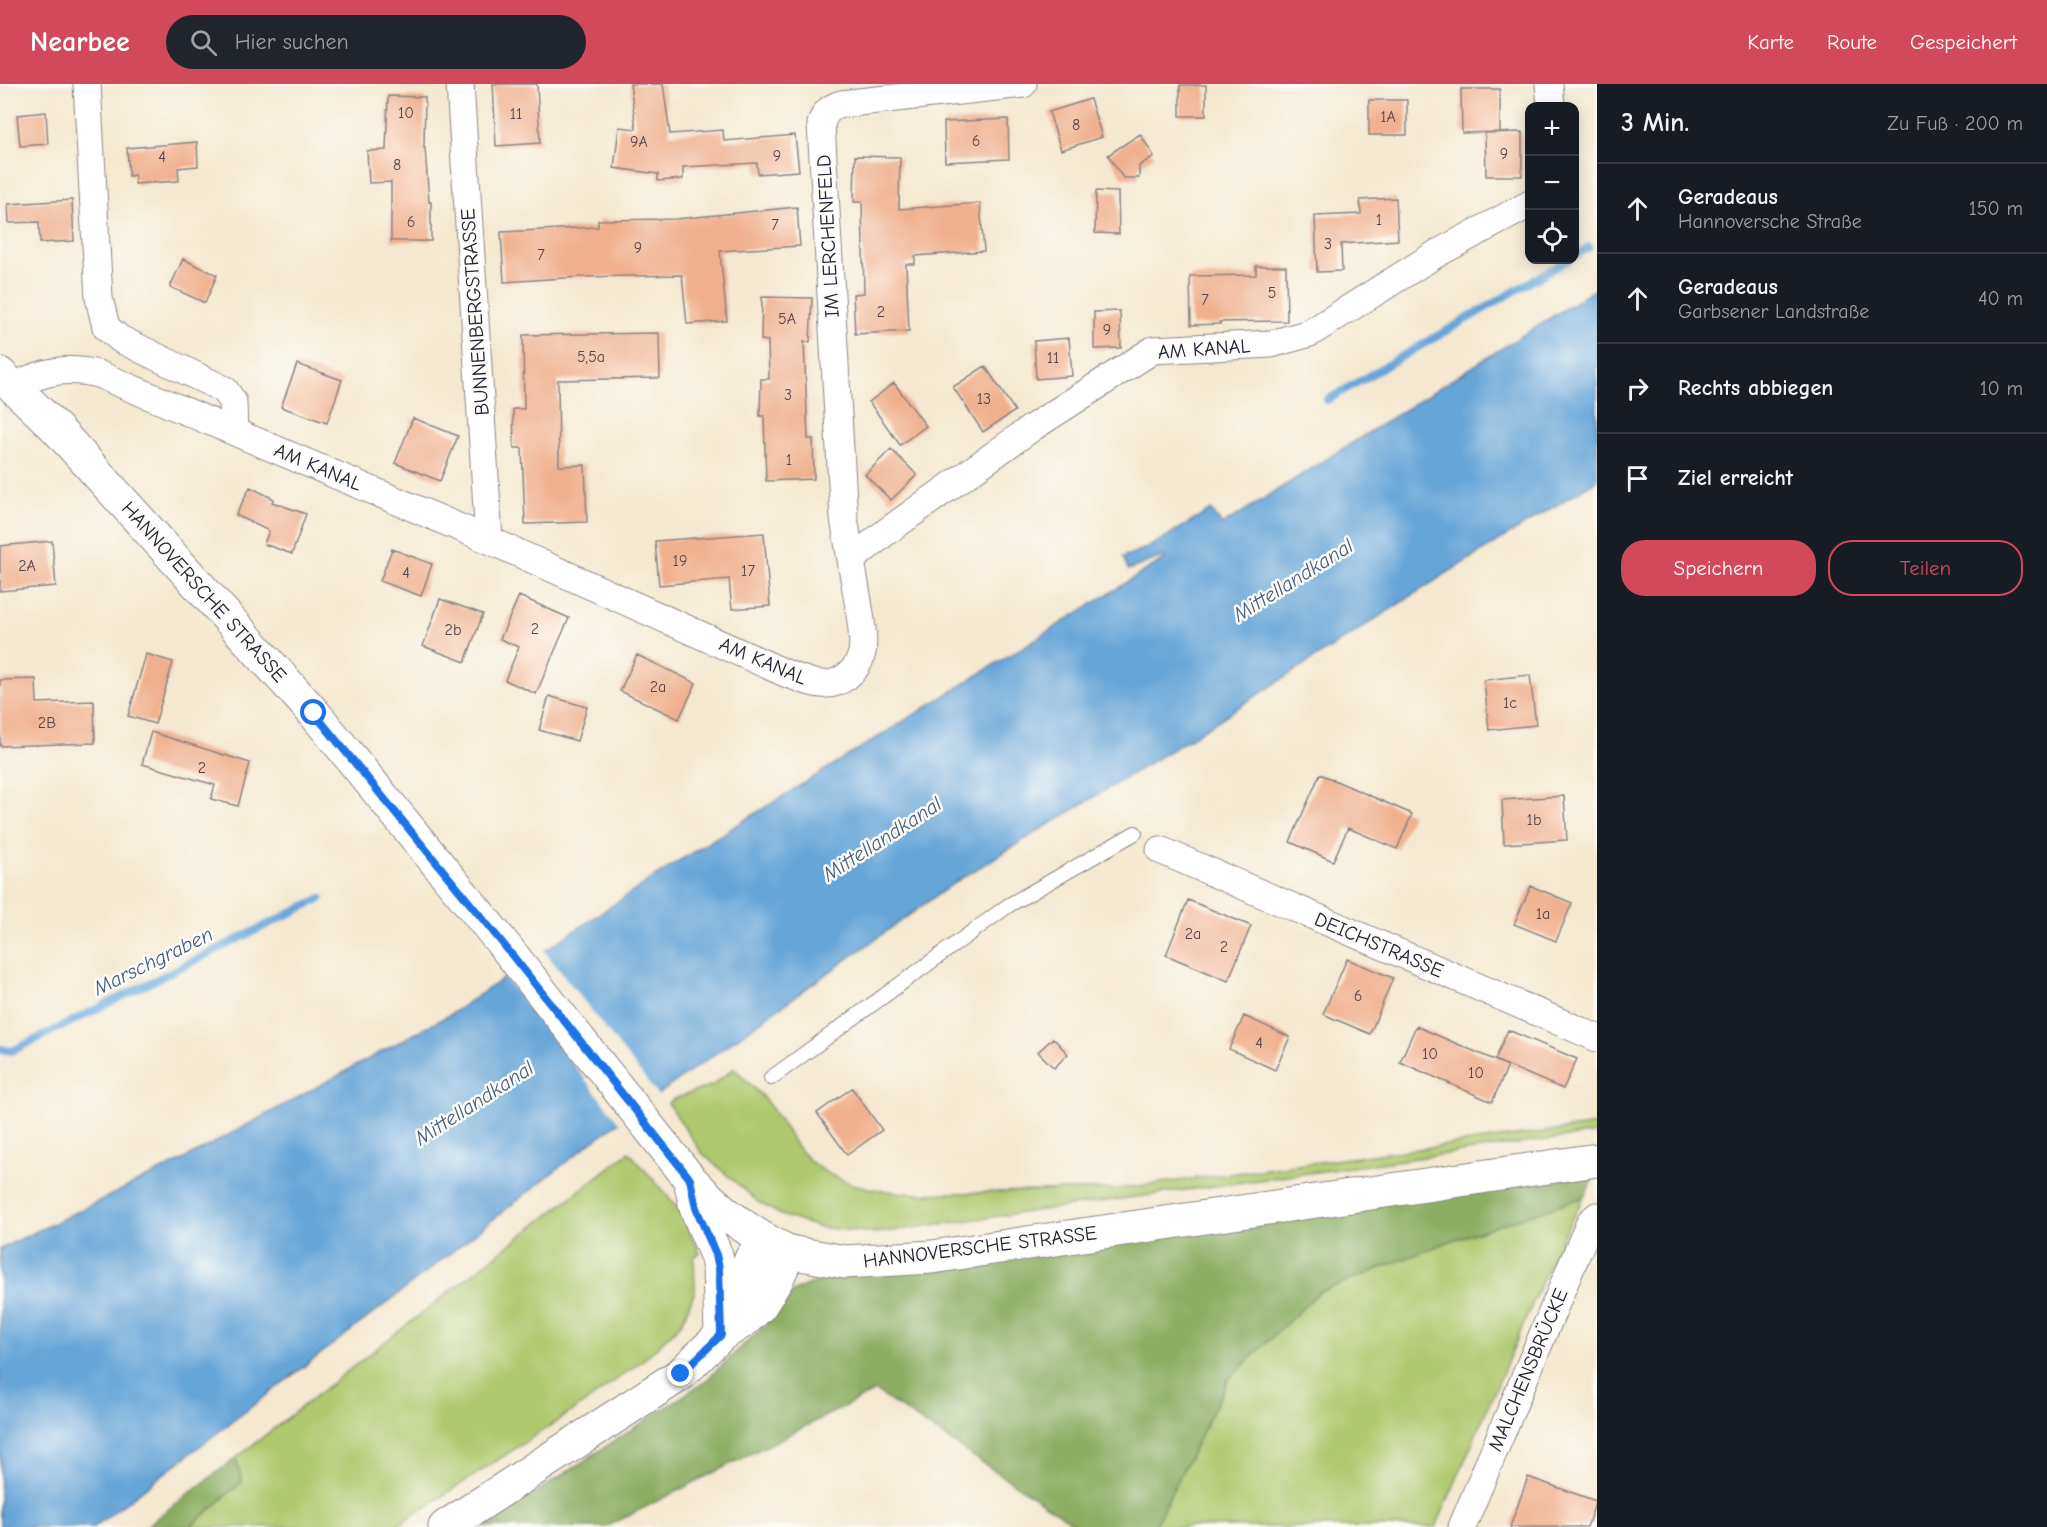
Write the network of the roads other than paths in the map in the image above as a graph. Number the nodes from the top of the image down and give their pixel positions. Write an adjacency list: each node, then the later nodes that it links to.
1 (87, 84): 8 (street)
2 (460, 84): 9 (street, BUNNENBERGSTRASSE)
3 (1023, 84): 10 (street, IM LERCHENFELD)
4 (1549, 84): 5 (street)
5 (1551, 102)
6 (1525, 207): 10 (street, AM KANAL)
7 (7, 380): 8 (street, AM KANAL); 16 (main road, HANNOVERSCHE STRASSE)
8 (234, 431): 9 (street, AM KANAL)
9 (489, 540): 10 (street, AM KANAL)
10 (851, 560)
11 (1135, 833): 14 (lane)
12 (1160, 850): 13 (street, DEICHSTRASSE)
13 (1597, 1038)
14 (771, 1078)
15 (1597, 1160): 18 (main road, HANNOVERSCHE STRASSE)
16 (690, 1179): 18 (main road, HANNOVERSCHE STRASSE); 19 (main road)
17 (1597, 1216): 21 (street, MALCHENSBRÜCKE)
18 (776, 1246): 19 (main road)
19 (721, 1335): 20 (main road)
20 (446, 1527)
21 (1462, 1527)

